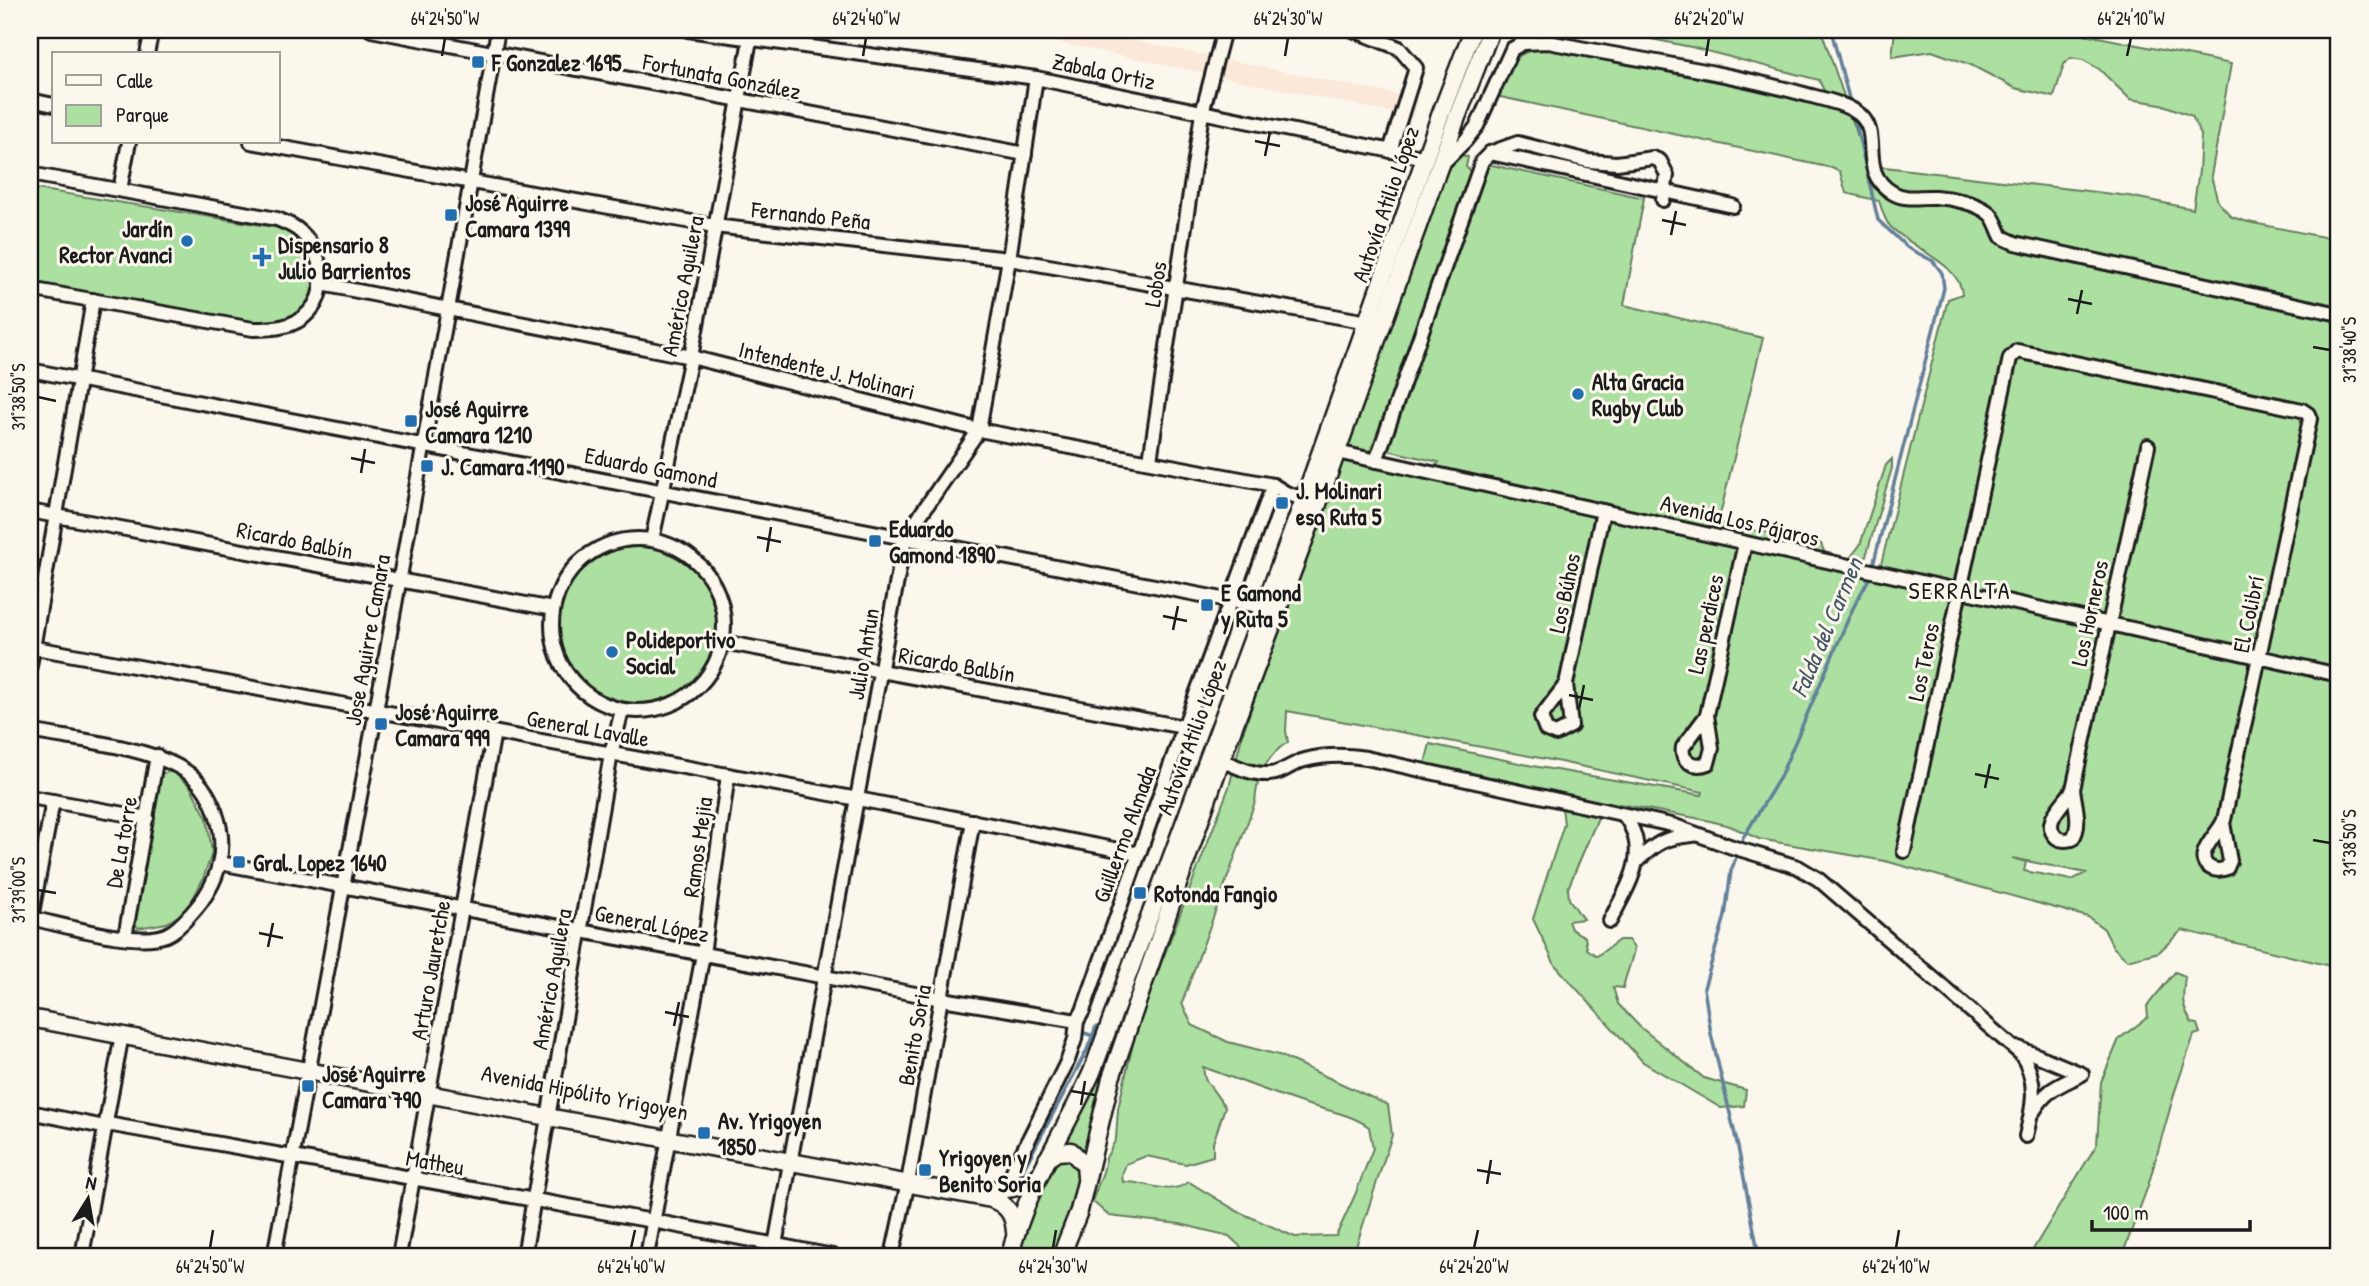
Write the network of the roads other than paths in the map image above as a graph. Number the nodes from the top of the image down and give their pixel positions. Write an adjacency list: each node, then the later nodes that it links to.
1 (152, 30): 12 (street)
2 (371, 30): 13 (street, Fortunata González)
3 (498, 30): 13 (street, Jose Aguirre Camara)
4 (688, 30): 10 (street, Zabala Ortiz)
5 (1224, 30): 18 (street, Lobos)
6 (1353, 30): 21 (street)
7 (1474, 30): 24 (main road, Autovía Atilio López)
8 (1491, 30): 24 (main road, Autovía Atilio López)
9 (1521, 30): 11 (street)
10 (750, 40): 14 (street, Zabala Ortiz); 16 (street, Américo Aguilera)
11 (1512, 49): 24 (street); 37 (street)
12 (147, 52)
13 (494, 54): 16 (street, Fortunata González); 26 (street, Jose Aguirre Camara)
14 (1036, 78): 18 (street, Zabala Ortiz); 23 (street, Julio Antun)
15 (30, 100): 17 (street)
16 (739, 102): 23 (street, Fortunata González); 30 (street, Américo Aguilera)
17 (52, 105)
18 (1202, 113): 21 (street, Zabala Ortiz); 33 (street, Lobos)
19 (130, 144): 27 (street)
20 (262, 144): 26 (street, Fernando Peña)
21 (1390, 151): 24 (street, Zabala Ortiz)
22 (1490, 153): 28 (street); 28 (street); 48 (street)
23 (1025, 154): 31 (street, Julio Antun)
24 (1433, 161): 38 (main road, Autovía Atilio López); 46 (main road, Autovía Atilio López)
25 (30, 174): 27 (street)
26 (471, 182): 30 (street, Fernando Peña); 36 (street, Jose Aguirre Camara)
27 (120, 190): 32 (street)
28 (1664, 196): 29 (street)
29 (1733, 206)
30 (714, 226): 31 (street, Fernando Peña); 39 (street, Américo Aguilera)
31 (1009, 259): 33 (street, Fernando Peña); 43 (street, Julio Antun)
32 (322, 284): 35 (street); 36 (street, Intendente J. Molinari)
33 (1176, 288): 38 (street, Fernando Peña); 47 (street, Lobos)
34 (30, 289): 35 (street)
35 (93, 300): 42 (street)
36 (448, 310): 39 (street, Intendente J. Molinari); 44 (street, Jose Aguirre Camara)
37 (2339, 314)
38 (1368, 322): 51 (main road, Autovía Atilio López)
39 (691, 357): 43 (street, Intendente J. Molinari); 50 (street, Américo Aguilera)
40 (2010, 358): 59 (street, Los Teros); 66 (street, El Colibrí)
41 (30, 370): 42 (street, Eduardo Gamond)
42 (79, 378): 44 (street, Eduardo Gamond); 54 (street)
43 (979, 430): 47 (street, Intendente J. Molinari); 55 (street, Julio Antun)
44 (423, 446): 50 (street, Eduardo Gamond); 58 (street, Jose Aguirre Camara)
45 (2148, 446): 63 (street, Los Horneros)
46 (1337, 452): 48 (street, Avenida Los Pájaros); 51 (main road, Autovía Atilio López)
47 (1150, 460): 49 (street, Intendente J. Molinari)
48 (1376, 461): 53 (street, Avenida Los Pájaros)
49 (1273, 485): 51 (street, Intendente J. Molinari); 60 (street, Guillermo Almada)
50 (661, 491): 55 (street, Eduardo Gamond); 56 (street, Américo Aguilera)
51 (1311, 502): 61 (main road, Autovía Atilio López); 79 (main road, Autovía Atilio López)
52 (30, 511): 54 (street, Ricardo Balbín)
53 (1604, 511): 57 (street, Avenida Los Pájaros); 70 (street, Los Búhos)
54 (55, 516): 58 (street, Ricardo Balbín); 65 (street)
55 (905, 537): 60 (street, Eduardo Gamond); 68 (street, Julio Antun)
56 (652, 540): 62 (street); 64 (street)
57 (1745, 543): 59 (street, Avenida Los Pájaros); 73 (street, Las perdices)
58 (398, 580): 62 (street, Ricardo Balbín); 72 (street, Jose Aguirre Camara)
59 (1960, 591): 63 (street, Avenida Los Pájaros); 90 (street, Los Teros)
60 (1231, 599): 61 (street, Eduardo Gamond); 74 (street, Guillermo Almada)
61 (1264, 607): 117 (main road, Autovía Atilio López)
62 (553, 609): 71 (street)
63 (2108, 623): 66 (street, Avenida Los Pájaros); 81 (street, Los Horneros)
64 (723, 642): 68 (street, Ricardo Balbín); 71 (street)
65 (31, 647): 67 (street); 72 (street, General Lavalle)
66 (2260, 657): 69 (street, Avenida Los Pájaros); 88 (street, El Colibrí)
67 (30, 666)
68 (881, 671): 74 (street, Ricardo Balbín); 83 (street, Julio Antun)
69 (2339, 675)
70 (1566, 684)
71 (622, 710): 77 (street, Américo Aguilera)
72 (376, 711): 76 (street, General Lavalle); 94 (street, Jose Aguirre Camara)
73 (1707, 715)
74 (1184, 727): 91 (street, Guillermo Almada)
75 (30, 732): 78 (street)
76 (494, 732): 77 (street, General Lavalle); 95 (street, Arturo Jauretche)
77 (611, 754): 80 (street, General Lavalle); 98 (street, Américo Aguilera)
78 (157, 756): 86 (street, De La torre); 92 (street)
79 (1221, 760): 85 (street); 121 (main road, Autovía Atilio López)
80 (728, 775): 83 (street, General Lavalle); 100 (street, Ramos Mejia)
81 (2073, 789)
82 (30, 797): 84 (street)
83 (858, 799): 87 (street, General Lavalle); 101 (street, Julio Antun)
84 (53, 801): 86 (street); 96 (street)
85 (1624, 815): 89 (street); 93 (street)
86 (147, 818): 99 (street, De La torre)
87 (973, 821): 91 (street, General Lavalle); 102 (street, Benito Soria)
88 (2223, 823)
89 (1700, 835): 93 (street); 106 (street)
90 (1904, 851)
91 (1139, 854): 104 (street, Guillermo Almada)
92 (220, 863): 94 (street, General López); 99 (street)
93 (1636, 863): 97 (street)
94 (342, 887): 95 (street, General López); 107 (street, Jose Aguirre Camara)
95 (462, 909): 98 (street, General López); 108 (street, Arturo Jauretche)
96 (31, 918): 99 (street)
97 (1610, 921)
98 (581, 931): 100 (street, General López); 110 (street, Américo Aguilera)
99 (125, 937)
100 (703, 954): 101 (street, General López); 113 (street, Ramos Mejia)
101 (823, 975): 102 (street, General López); 116 (street, Julio Antun)
102 (942, 999): 104 (street, General López); 119 (street, Benito Soria)
103 (30, 1018): 105 (main road, Avenida Hipólito Yrigoyen)
104 (1077, 1021): 122 (street, Guillermo Almada)
105 (122, 1034): 107 (main road, Avenida Hipólito Yrigoyen); 112 (street)
106 (2012, 1045): 111 (street); 111 (street)
107 (308, 1067): 108 (main road, Avenida Hipólito Yrigoyen); 115 (street, Jose Aguirre Camara)
108 (429, 1089): 110 (main road, Avenida Hipólito Yrigoyen); 120 (street, Arturo Jauretche)
109 (30, 1112): 112 (street, Matheu)
110 (549, 1113): 113 (main road, Avenida Hipólito Yrigoyen); 123 (street, Américo Aguilera)
111 (2030, 1120): 114 (street)
112 (106, 1126): 115 (street, Matheu); 128 (street)
113 (670, 1136): 116 (main road, Avenida Hipólito Yrigoyen); 124 (street, Ramos Mejia)
114 (2026, 1136)
115 (292, 1157): 120 (street, Matheu); 129 (street, Jose Aguirre Camara)
116 (791, 1158): 119 (main road, Avenida Hipólito Yrigoyen); 126 (street, Julio Antun)
117 (1047, 1159): 118 (main road, Autovía Atilio López); 121 (main road)
118 (1037, 1177): 122 (main road); 125 (main road, Autovía Atilio López)
119 (909, 1178): 122 (main road, Avenida Hipólito Yrigoyen); 125 (main road, Avenida Hipólito Yrigoyen); 134 (street, Benito Soria)
120 (413, 1180): 123 (street, Matheu); 130 (street, Arturo Jauretche)
121 (1086, 1180): 135 (main road, Autovía Atilio López)
122 (1003, 1191)
123 (534, 1200): 124 (street, Matheu); 131 (street, Américo Aguilera)
124 (653, 1221): 126 (street, Matheu); 132 (street, Ramos Mejia)
125 (1015, 1234): 127 (main road, Autovía Atilio López)
126 (774, 1251): 133 (street, Matheu)
127 (1010, 1255)
128 (82, 1256)
129 (274, 1256)
130 (399, 1256)
131 (524, 1256)
132 (647, 1256)
133 (832, 1256)
134 (892, 1256)
135 (1061, 1256)

